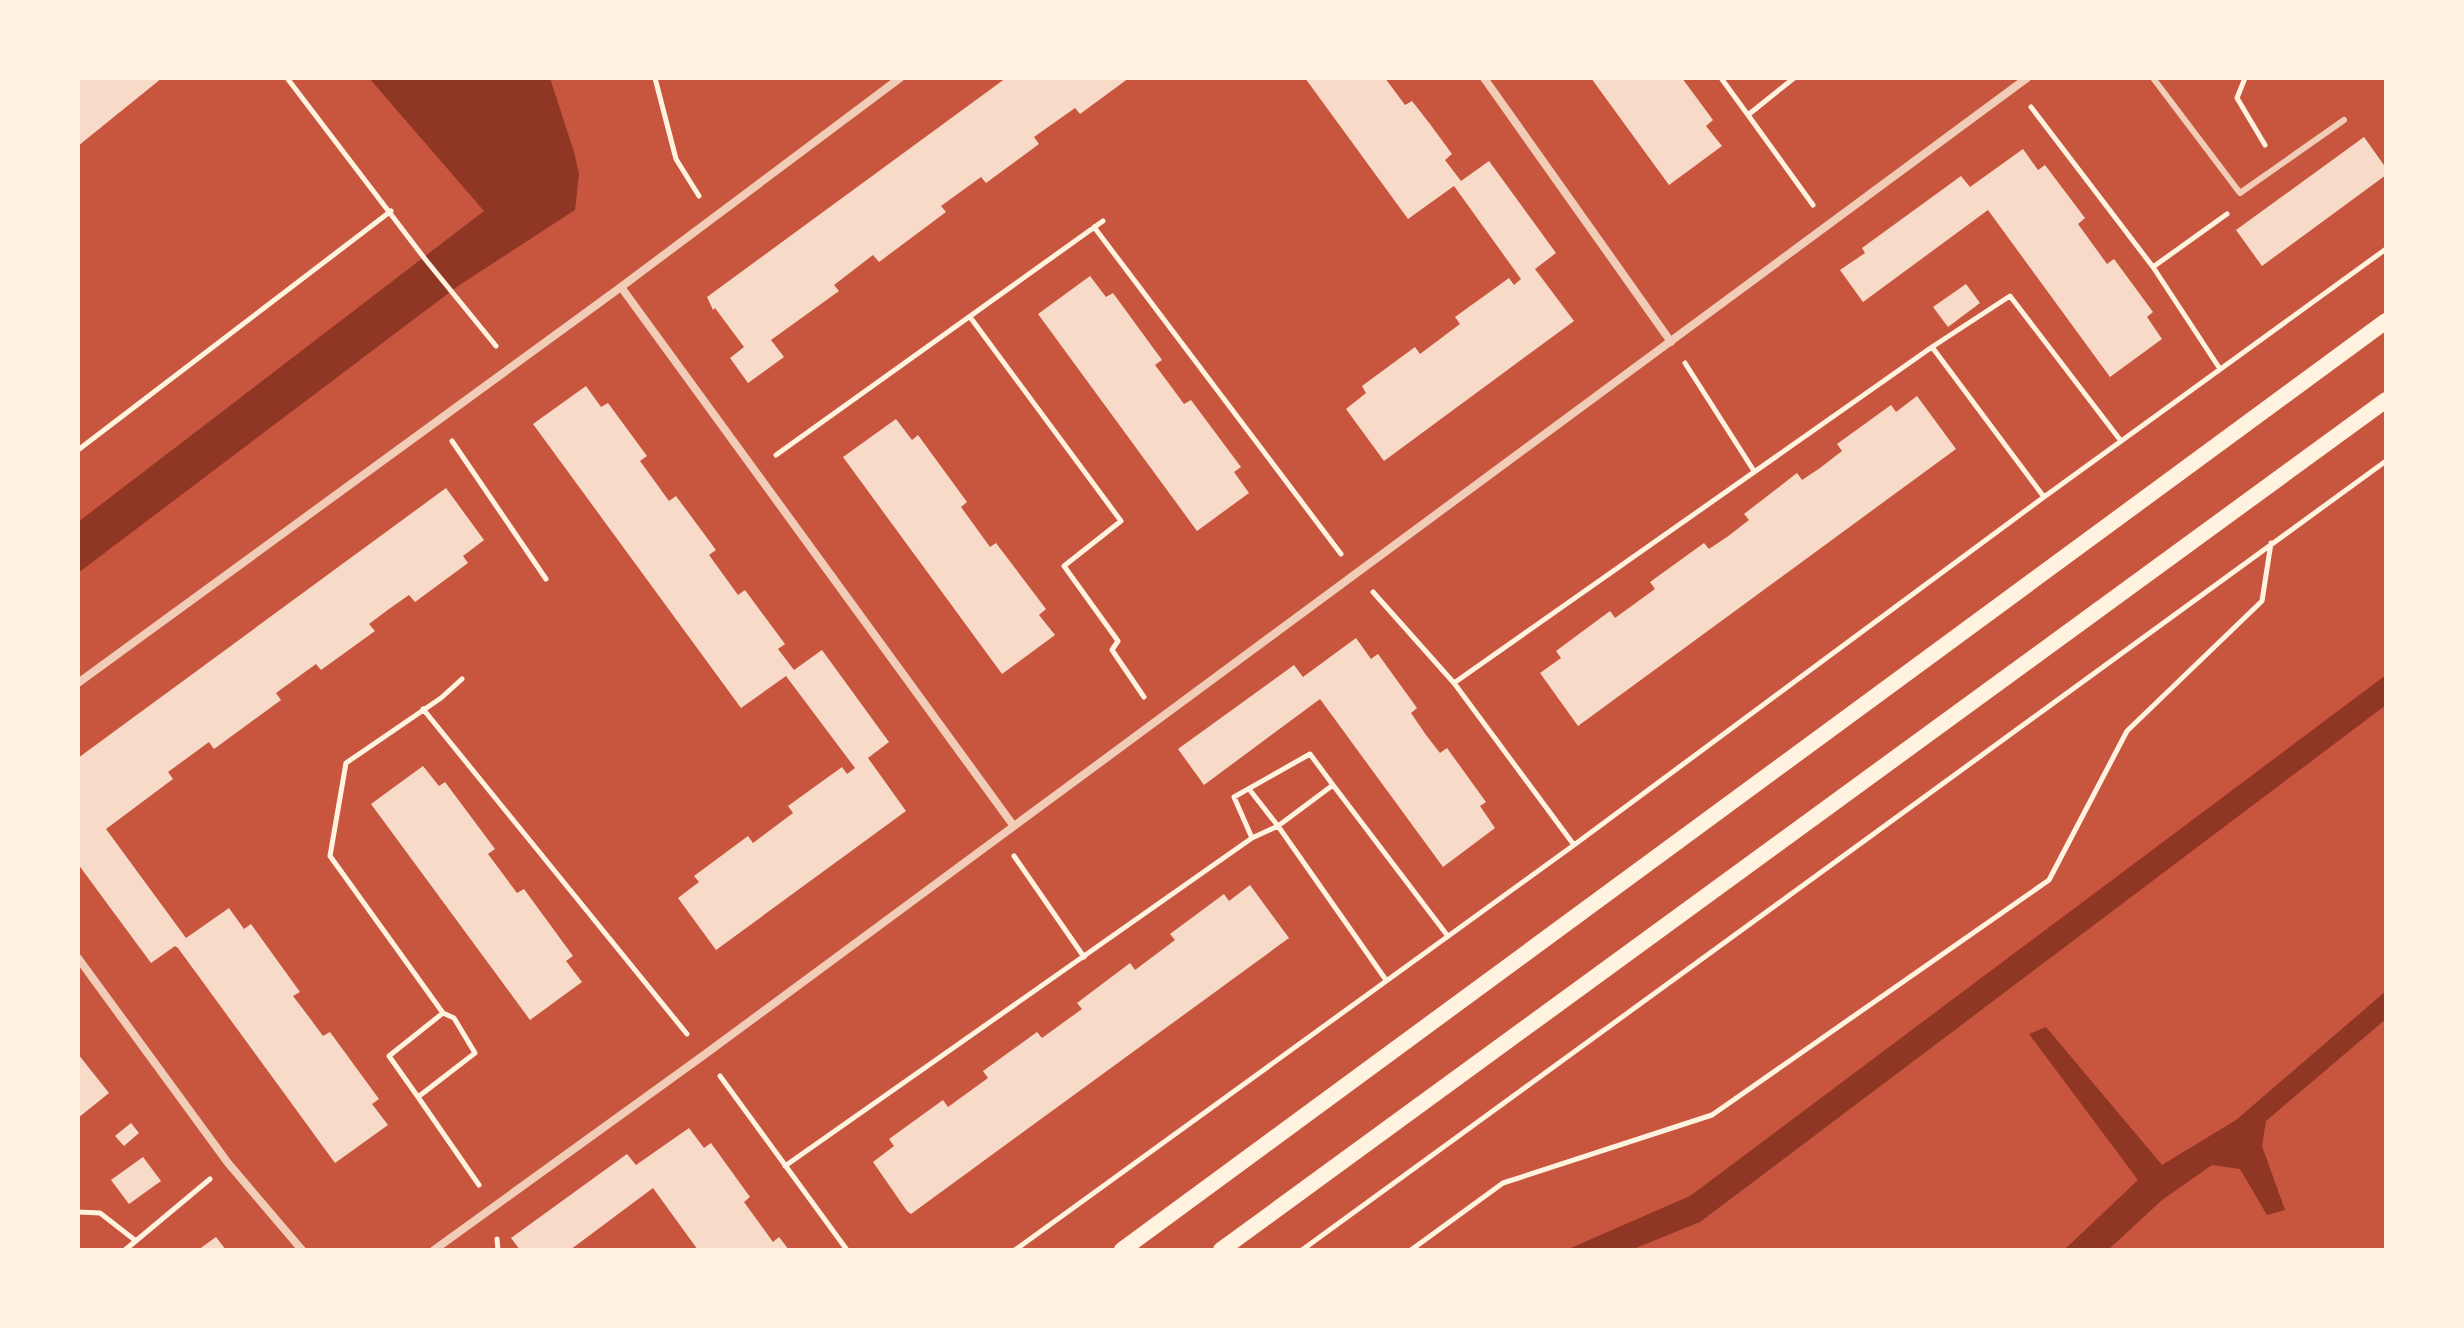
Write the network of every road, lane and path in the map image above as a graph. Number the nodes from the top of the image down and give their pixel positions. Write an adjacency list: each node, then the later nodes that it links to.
1 (287, 78): 15 (path)
2 (655, 78): 16 (path)
3 (900, 78): 16 (street)
4 (1484, 78): 25 (street)
5 (1721, 78): 11 (path)
6 (1794, 78): 11 (path)
7 (2027, 78): 10 (street)
8 (2153, 78): 14 (lane)
9 (2245, 78): 13 (path)
10 (2015, 86): 19 (street); 21 (path)
11 (1748, 115): 19 (path)
12 (2344, 120): 13 (lane)
13 (2277, 166): 14 (lane)
14 (2240, 193): 21 (path)
15 (391, 211): 27 (path); 32 (path)
16 (712, 218): 22 (street)
17 (1103, 221): 18 (path)
18 (1094, 227): 23 (path); 38 (path)
19 (1828, 227): 25 (street)
20 (2386, 249): 28 (path)
21 (2153, 267): 28 (path)
22 (621, 287): 27 (street); 34 (street)
23 (970, 317): 34 (path); 44 (path)
24 (2386, 321): 69 (main road)
25 (1671, 342): 35 (path); 38 (street)
26 (1932, 347): 31 (path); 35 (path); 36 (path)
27 (512, 366): 30 (street)
28 (2220, 369): 31 (path)
29 (2386, 400): 70 (main road)
30 (438, 421): 39 (path); 41 (street)
31 (2121, 441): 36 (path)
32 (78, 450)
33 (2386, 461): 37 (path)
34 (755, 470): 47 (street)
35 (1754, 471): 42 (path)
36 (2044, 497): 51 (path)
37 (2271, 543): 71 (path); 72 (path)
38 (1356, 573): 42 (path); 44 (street)
39 (546, 579)
40 (462, 679): 43 (path)
41 (78, 683)
42 (1454, 683): 51 (path)
43 (423, 709): 56 (path); 57 (path)
44 (1159, 718): 47 (street)
45 (1333, 785): 46 (path); 48 (path); 52 (path)
46 (1249, 789): 48 (path); 50 (path)
47 (1013, 825): 49 (street)
48 (1278, 826): 50 (path); 55 (path)
49 (1000, 835): 53 (path); 57 (street)
50 (1252, 838): 53 (path)
51 (1574, 845): 52 (path)
52 (1447, 935): 55 (path)
53 (1084, 957): 60 (path)
54 (78, 958): 59 (street)
55 (1386, 980): 68 (path)
56 (443, 1013): 58 (path); 58 (path)
57 (704, 1055): 60 (path); 61 (street)
58 (418, 1097): 61 (path)
59 (228, 1163): 63 (path); 65 (street)
60 (785, 1166): 67 (path)
61 (493, 1206): 66 (street)
62 (78, 1212): 63 (path)
63 (136, 1241): 64 (path)
64 (125, 1250)
65 (302, 1250)
66 (434, 1250)
67 (847, 1250)
68 (1015, 1250)
69 (1122, 1250)
70 (1221, 1250)
71 (1302, 1250)
72 (1411, 1250)

